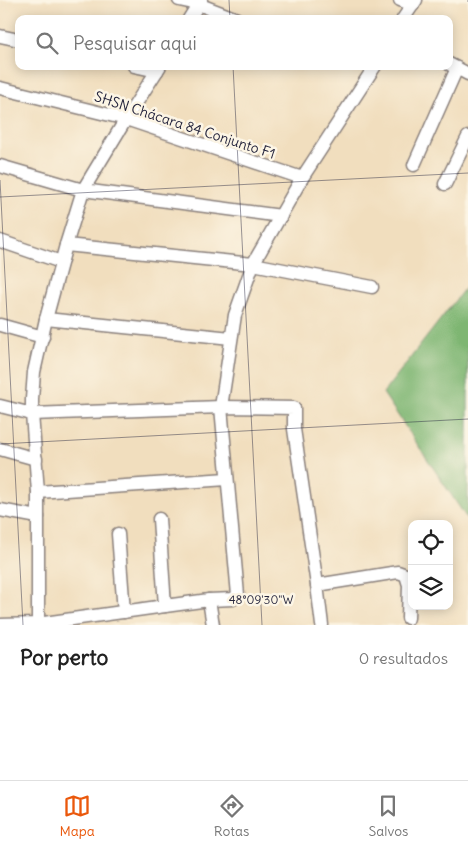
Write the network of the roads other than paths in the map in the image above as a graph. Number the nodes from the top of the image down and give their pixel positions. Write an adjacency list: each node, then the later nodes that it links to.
1 (179, 0): 3 (street)
2 (400, 0): 4 (street)
3 (200, 2): 5 (street); 6 (street)
4 (414, 2): 7 (street)
5 (192, 15)
6 (228, 15)
7 (406, 15)
8 (0, 36): 9 (street)
9 (15, 39)
10 (461, 68): 16 (street)
11 (157, 70): 14 (street)
12 (369, 70): 18 (street)
13 (0, 88): 14 (street, SHSN Chácara 84 Conjunto F1)
14 (126, 119): 18 (street, SHSN Chácara 84 Conjunto F1); 20 (street)
15 (468, 137): 19 (street)
16 (414, 165)
17 (0, 166): 20 (street)
18 (302, 178): 21 (street)
19 (445, 184)
20 (83, 190): 21 (street); 23 (street)
21 (281, 216): 25 (street)
22 (0, 242): 24 (street)
23 (66, 245): 24 (street); 25 (street)
24 (61, 262): 27 (street)
25 (253, 264): 26 (street); 30 (street)
26 (372, 287)
27 (46, 319): 29 (street); 30 (street)
28 (0, 325): 29 (street)
29 (43, 337): 33 (street)
30 (231, 338): 32 (street)
31 (0, 406): 33 (street)
32 (222, 407): 33 (street); 36 (street); 42 (street)
33 (32, 414): 35 (street)
34 (0, 449): 35 (street)
35 (36, 460): 37 (street)
36 (227, 479): 37 (street); 43 (street)
37 (38, 492): 39 (street)
38 (0, 510): 39 (street)
39 (38, 516): 48 (street)
40 (159, 519): 44 (street)
41 (118, 534): 45 (street)
42 (317, 585): 46 (street); 50 (street)
43 (209, 600): 44 (street); 49 (street)
44 (165, 606): 45 (street)
45 (120, 617): 48 (street)
46 (408, 618)
47 (0, 624): 48 (street)
48 (38, 625)
49 (213, 625)
50 (322, 625)

